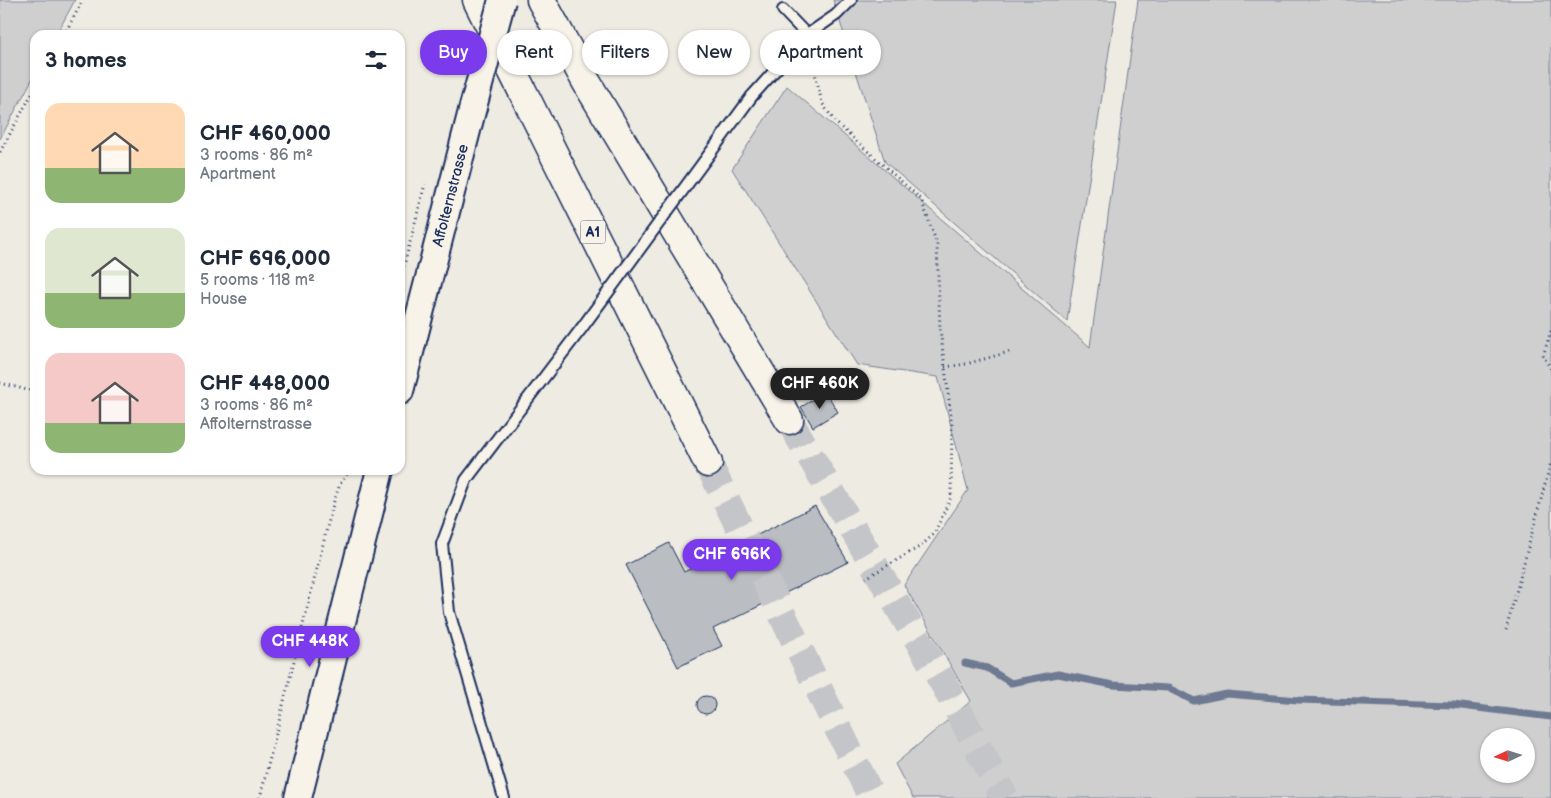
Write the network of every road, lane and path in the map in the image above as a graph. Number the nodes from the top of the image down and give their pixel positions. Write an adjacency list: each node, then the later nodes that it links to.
1 (83, 0): 7 (path)
2 (477, 0): 23 (highway, A1)
3 (502, 0): 18 (street, Affolternstrasse, bridge)
4 (541, 0): 21 (highway)
5 (851, 0): 9 (lane)
6 (783, 10): 8 (lane)
7 (67, 30)
8 (802, 30)
9 (814, 30)
10 (771, 75): 30 (lane, bridge)
11 (816, 75): 16 (path)
12 (30, 97): 13 (path)
13 (0, 152)
14 (1551, 332): 17 (path)
15 (1008, 352): 16 (path)
16 (945, 367): 26 (path)
17 (1551, 369)
18 (405, 372)
19 (0, 383): 20 (path)
20 (30, 391)
21 (789, 420)
22 (1551, 462): 27 (path)
23 (708, 463)
24 (346, 475): 28 (path)
25 (379, 475): 29 (street)
26 (866, 578)
27 (1506, 630)
28 (260, 798)
29 (298, 798)
30 (504, 798)

